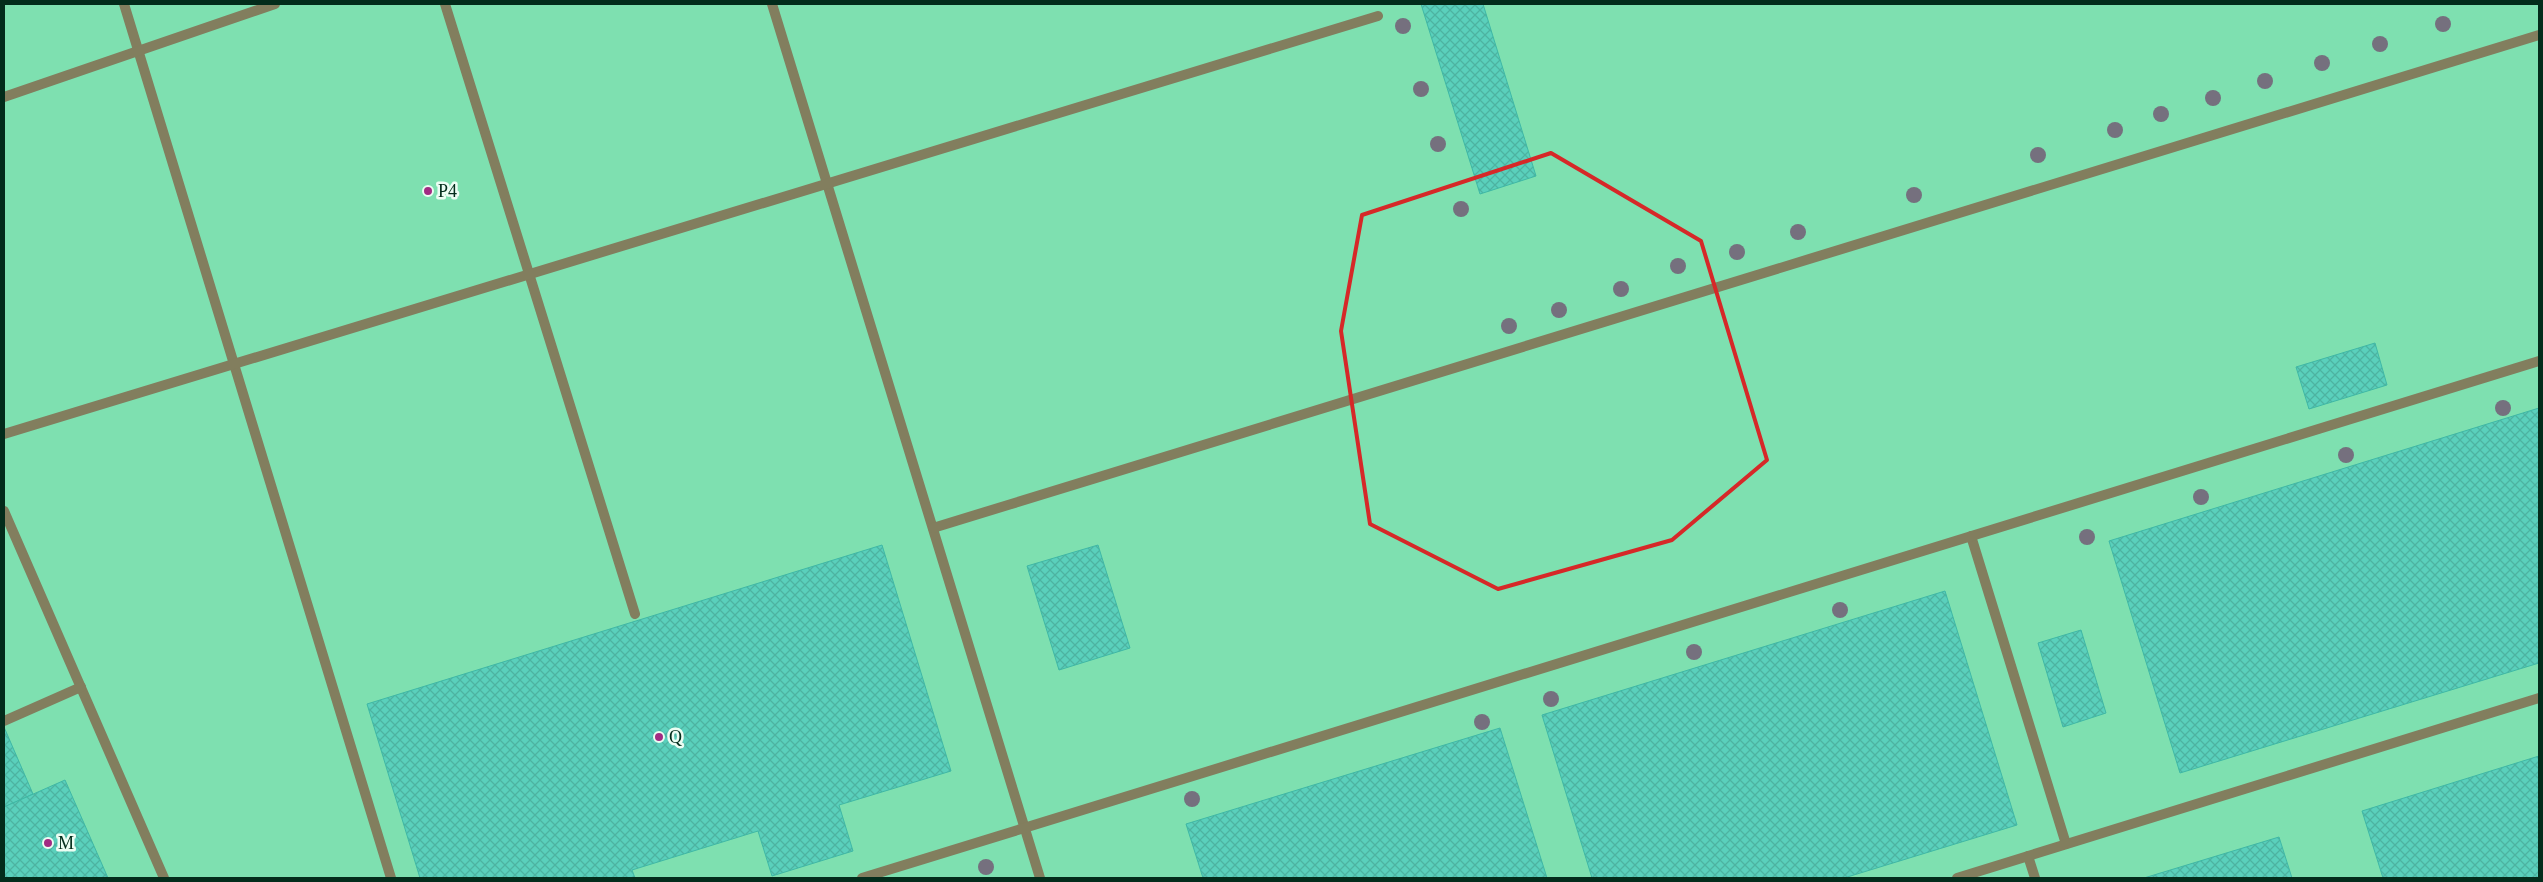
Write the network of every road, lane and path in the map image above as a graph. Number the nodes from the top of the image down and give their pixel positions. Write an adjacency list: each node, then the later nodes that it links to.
1 (124, 4): 7 (lane)
2 (275, 4): 7 (lane)
3 (445, 4): 10 (lane)
4 (772, 4): 9 (lane)
5 (1378, 16): 9 (lane)
6 (2539, 35): 15 (lane)
7 (138, 50): 8 (lane); 12 (lane)
8 (4, 97)
9 (828, 184): 10 (lane); 15 (lane)
10 (529, 274): 12 (lane); 17 (lane)
11 (2539, 361): 16 (lane)
12 (234, 364): 13 (lane); 25 (lane)
13 (4, 434)
14 (4, 511): 18 (lane)
15 (933, 528): 21 (lane)
16 (1971, 536): 21 (lane); 22 (lane)
17 (635, 614)
18 (81, 687): 20 (lane); 24 (lane)
19 (2539, 698): 22 (lane)
20 (4, 721)
21 (1025, 828): 26 (lane); 27 (lane)
22 (2066, 844): 23 (lane)
23 (2028, 856): 28 (lane); 29 (lane)
24 (164, 878)
25 (391, 878)
26 (862, 878)
27 (1040, 878)
28 (1957, 878)
29 (2035, 878)

